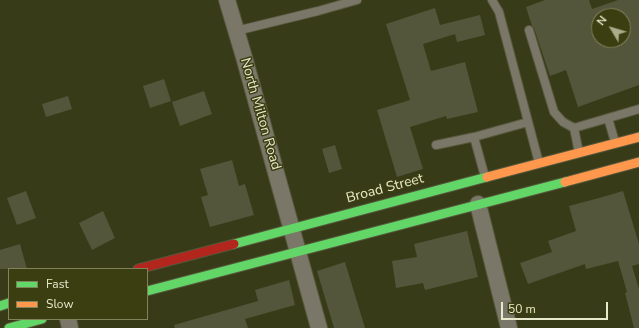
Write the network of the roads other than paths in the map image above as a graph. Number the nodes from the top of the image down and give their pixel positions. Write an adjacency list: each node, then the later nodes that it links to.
1 (227, 0): 5 (street, North Milton Road)
2 (356, 0): 5 (lane)
3 (492, 0): 8 (lane)
4 (529, 30): 9 (lane)
5 (236, 31): 19 (street, North Milton Road)
6 (639, 109): 7 (lane)
7 (608, 118): 9 (lane); 12 (lane)
8 (528, 122): 10 (lane); 16 (lane)
9 (574, 128): 14 (lane)
10 (474, 137): 13 (lane); 17 (lane)
11 (638, 140): 12 (main road, Broad Street)
12 (616, 144): 14 (main road, Broad Street)
13 (436, 146)
14 (579, 153): 16 (main road, Broad Street)
15 (639, 162): 18 (main road)
16 (540, 164): 17 (main road, Broad Street)
17 (485, 178): 19 (main road, Broad Street)
18 (478, 204): 20 (main road); 26 (street)
19 (291, 228): 20 (street, North Milton Road); 21 (main road, Broad Street)
20 (298, 251): 22 (main road); 25 (street, North Milton Road)
21 (142, 268)
22 (148, 291)
23 (38, 320): 24 (main road)
24 (8, 328)
25 (319, 328)
26 (509, 328)

